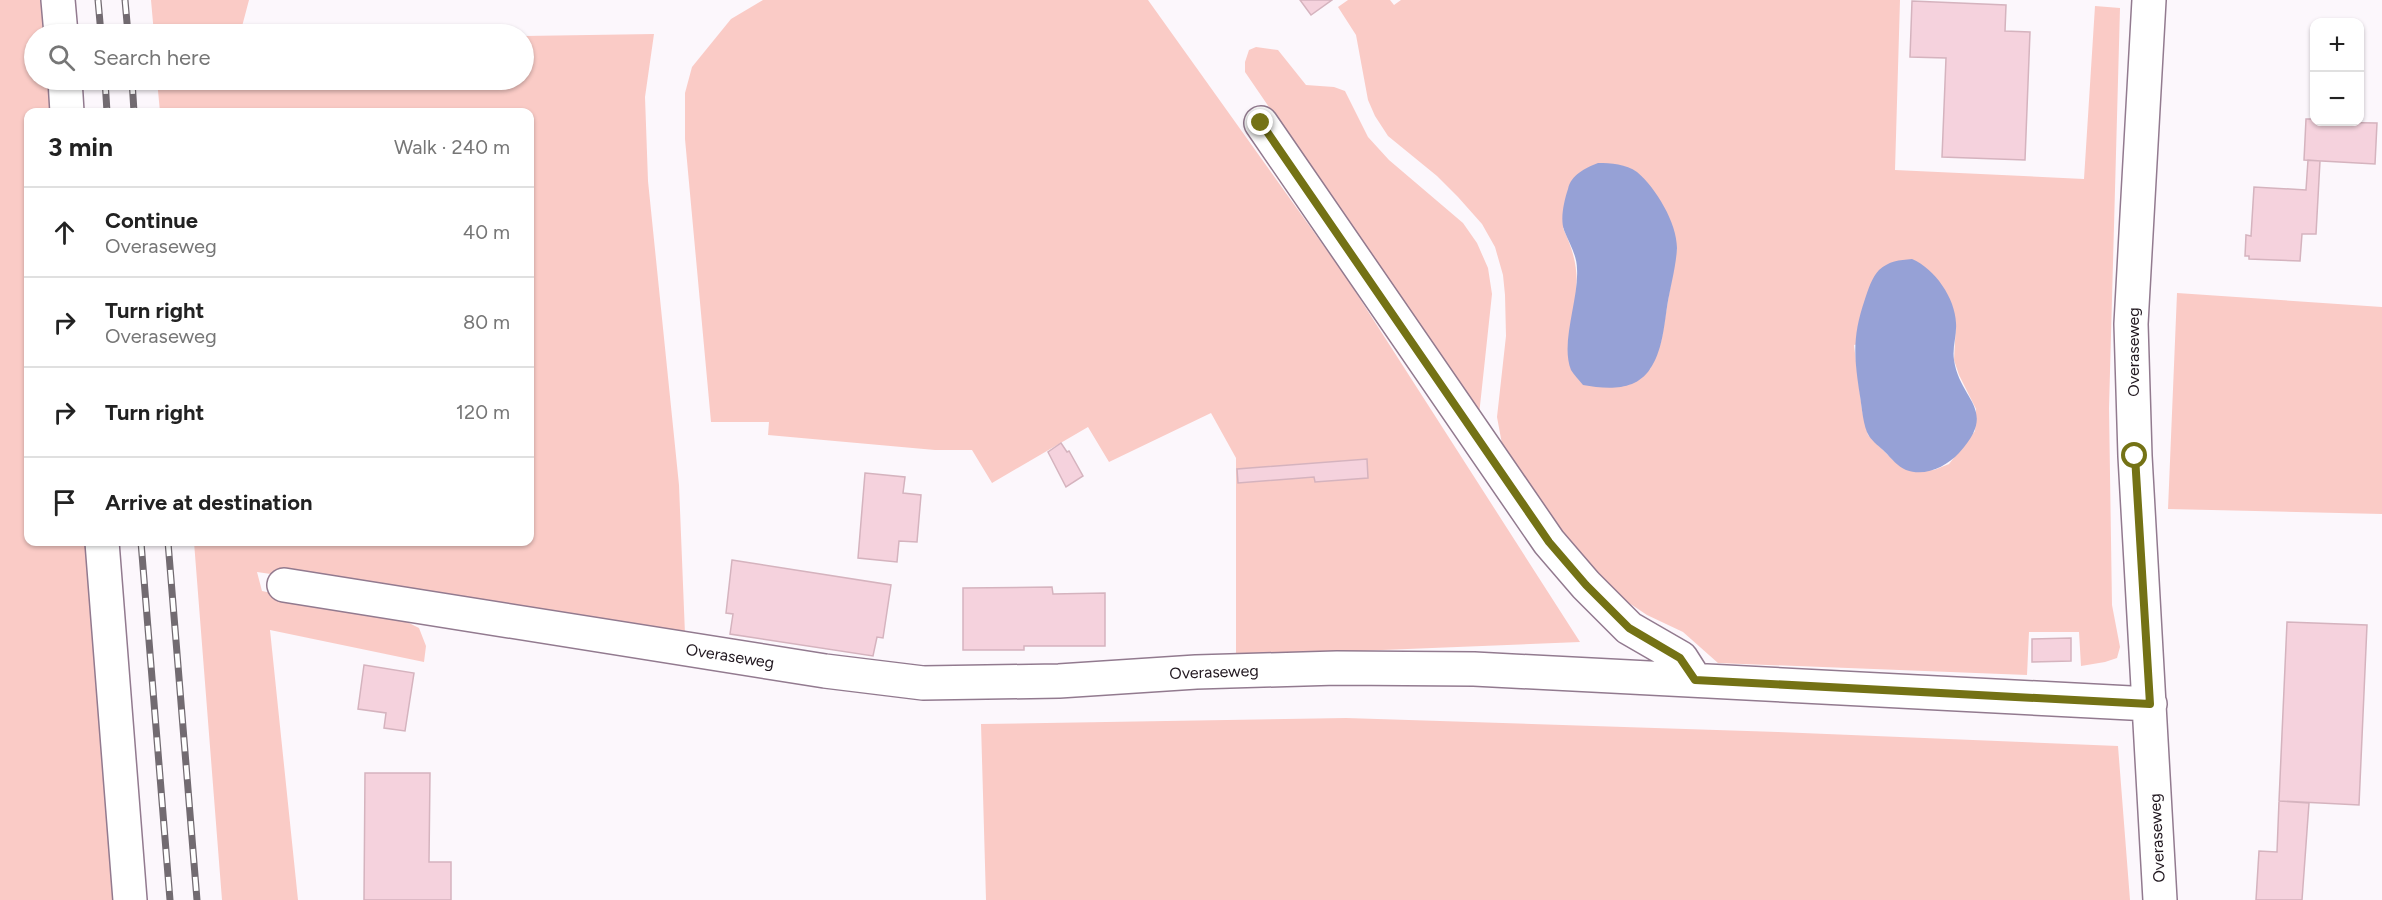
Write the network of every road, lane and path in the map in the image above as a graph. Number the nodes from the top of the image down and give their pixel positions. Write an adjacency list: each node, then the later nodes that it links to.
1 (58, 0): 3 (street)
2 (2149, 0): 10 (street, Overaseweg)
3 (60, 24)
4 (66, 90): 5 (street)
5 (67, 108)
6 (1261, 123): 9 (street)
7 (102, 546): 11 (street)
8 (285, 585): 9 (street, Overaseweg)
9 (1695, 680): 10 (street, Overaseweg)
10 (2150, 704): 12 (street, Overaseweg)
11 (130, 900)
12 (2160, 900)

